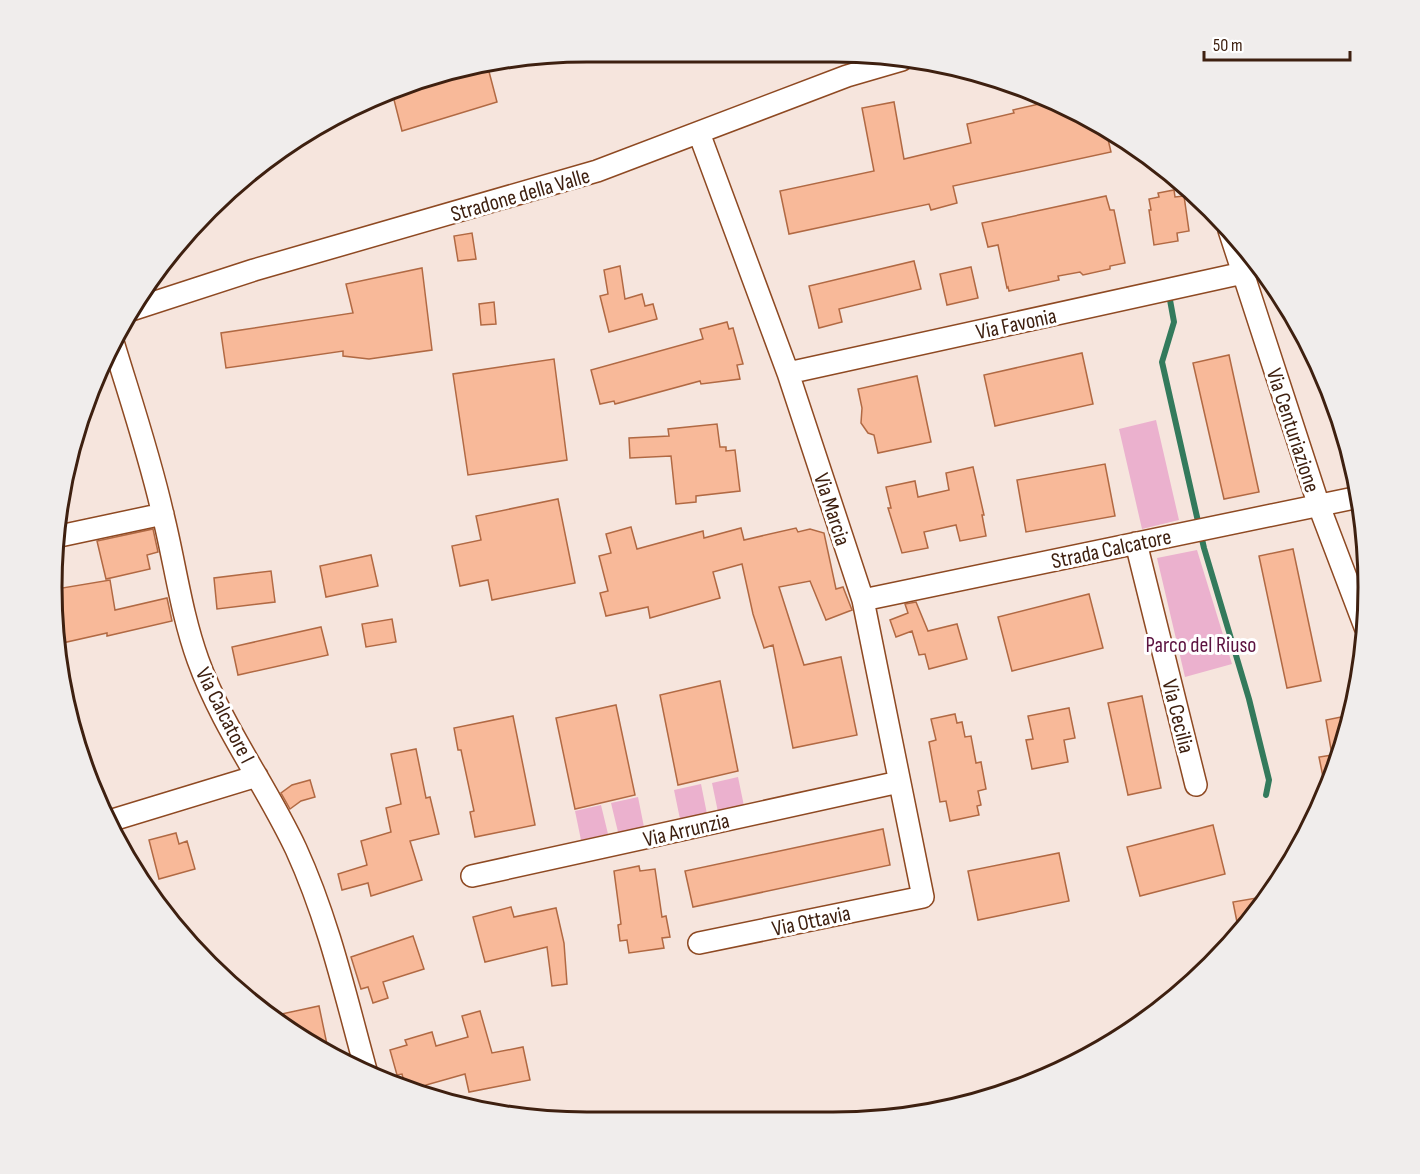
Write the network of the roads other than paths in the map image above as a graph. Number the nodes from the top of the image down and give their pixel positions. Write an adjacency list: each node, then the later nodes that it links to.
1 (886, 65): 2 (street, Stradone della Valle)
2 (699, 133): 5 (street, Stradone della Valle); 7 (street, Via Marcia)
3 (1235, 250): 4 (street, Via Centuriazione)
4 (1243, 273): 7 (street, Via Favonia); 9 (street, Via Centuriazione)
5 (143, 306)
6 (117, 354): 10 (street, Via Calcatore I)
7 (788, 373): 13 (street, Via Marcia)
8 (1351, 499): 9 (street, Strada Calcatore)
9 (1319, 506): 12 (street, Strada Calcatore); 14 (street, Via Centuriazione)
10 (163, 514): 11 (street); 15 (street, Via Calcatore I)
11 (65, 535)
12 (1136, 543): 13 (street, Strada Calcatore); 17 (street, Via Cecilia)
13 (863, 600): 16 (street, Via Marcia)
14 (1357, 607)
15 (257, 776): 18 (street); 22 (street, Via Calcatore I)
16 (899, 782): 19 (street, Via Arrunzia); 20 (street, Via Marcia)
17 (1196, 785)
18 (116, 819)
19 (472, 876)
20 (923, 897): 21 (street, Via Ottavia)
21 (699, 943)
22 (364, 1062)

